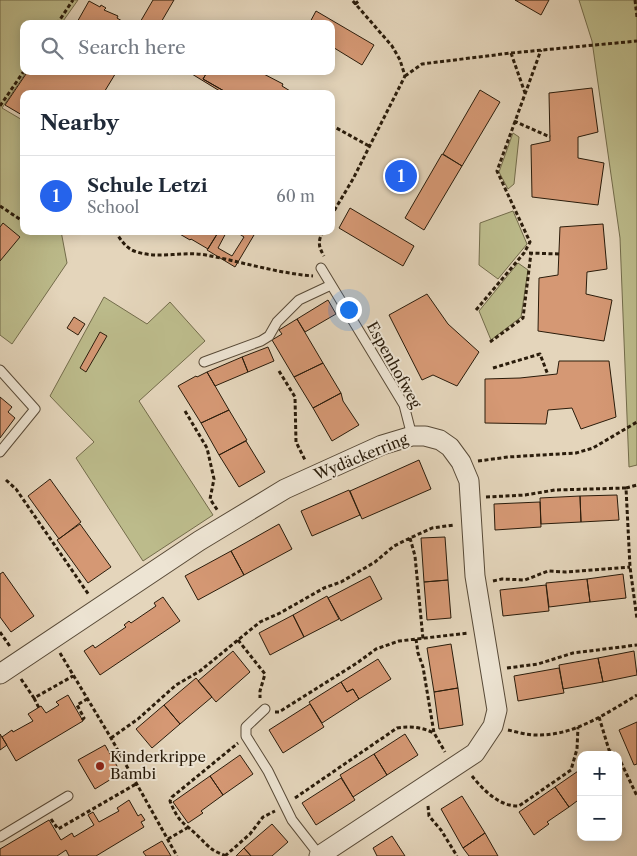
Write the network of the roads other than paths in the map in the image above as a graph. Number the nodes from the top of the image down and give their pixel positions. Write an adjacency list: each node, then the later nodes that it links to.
1 (323, 272): 2 (lane, Espenhofweg)
2 (331, 285): 3 (lane); 5 (lane, Espenhofweg)
3 (204, 362)
4 (0, 370): 6 (lane)
5 (412, 436): 7 (street, Wydäckerring); 11 (street, Wydäckerring)
6 (0, 452)
7 (8, 673)
8 (265, 709): 11 (lane)
9 (68, 796): 10 (lane)
10 (0, 837)
11 (319, 856)

